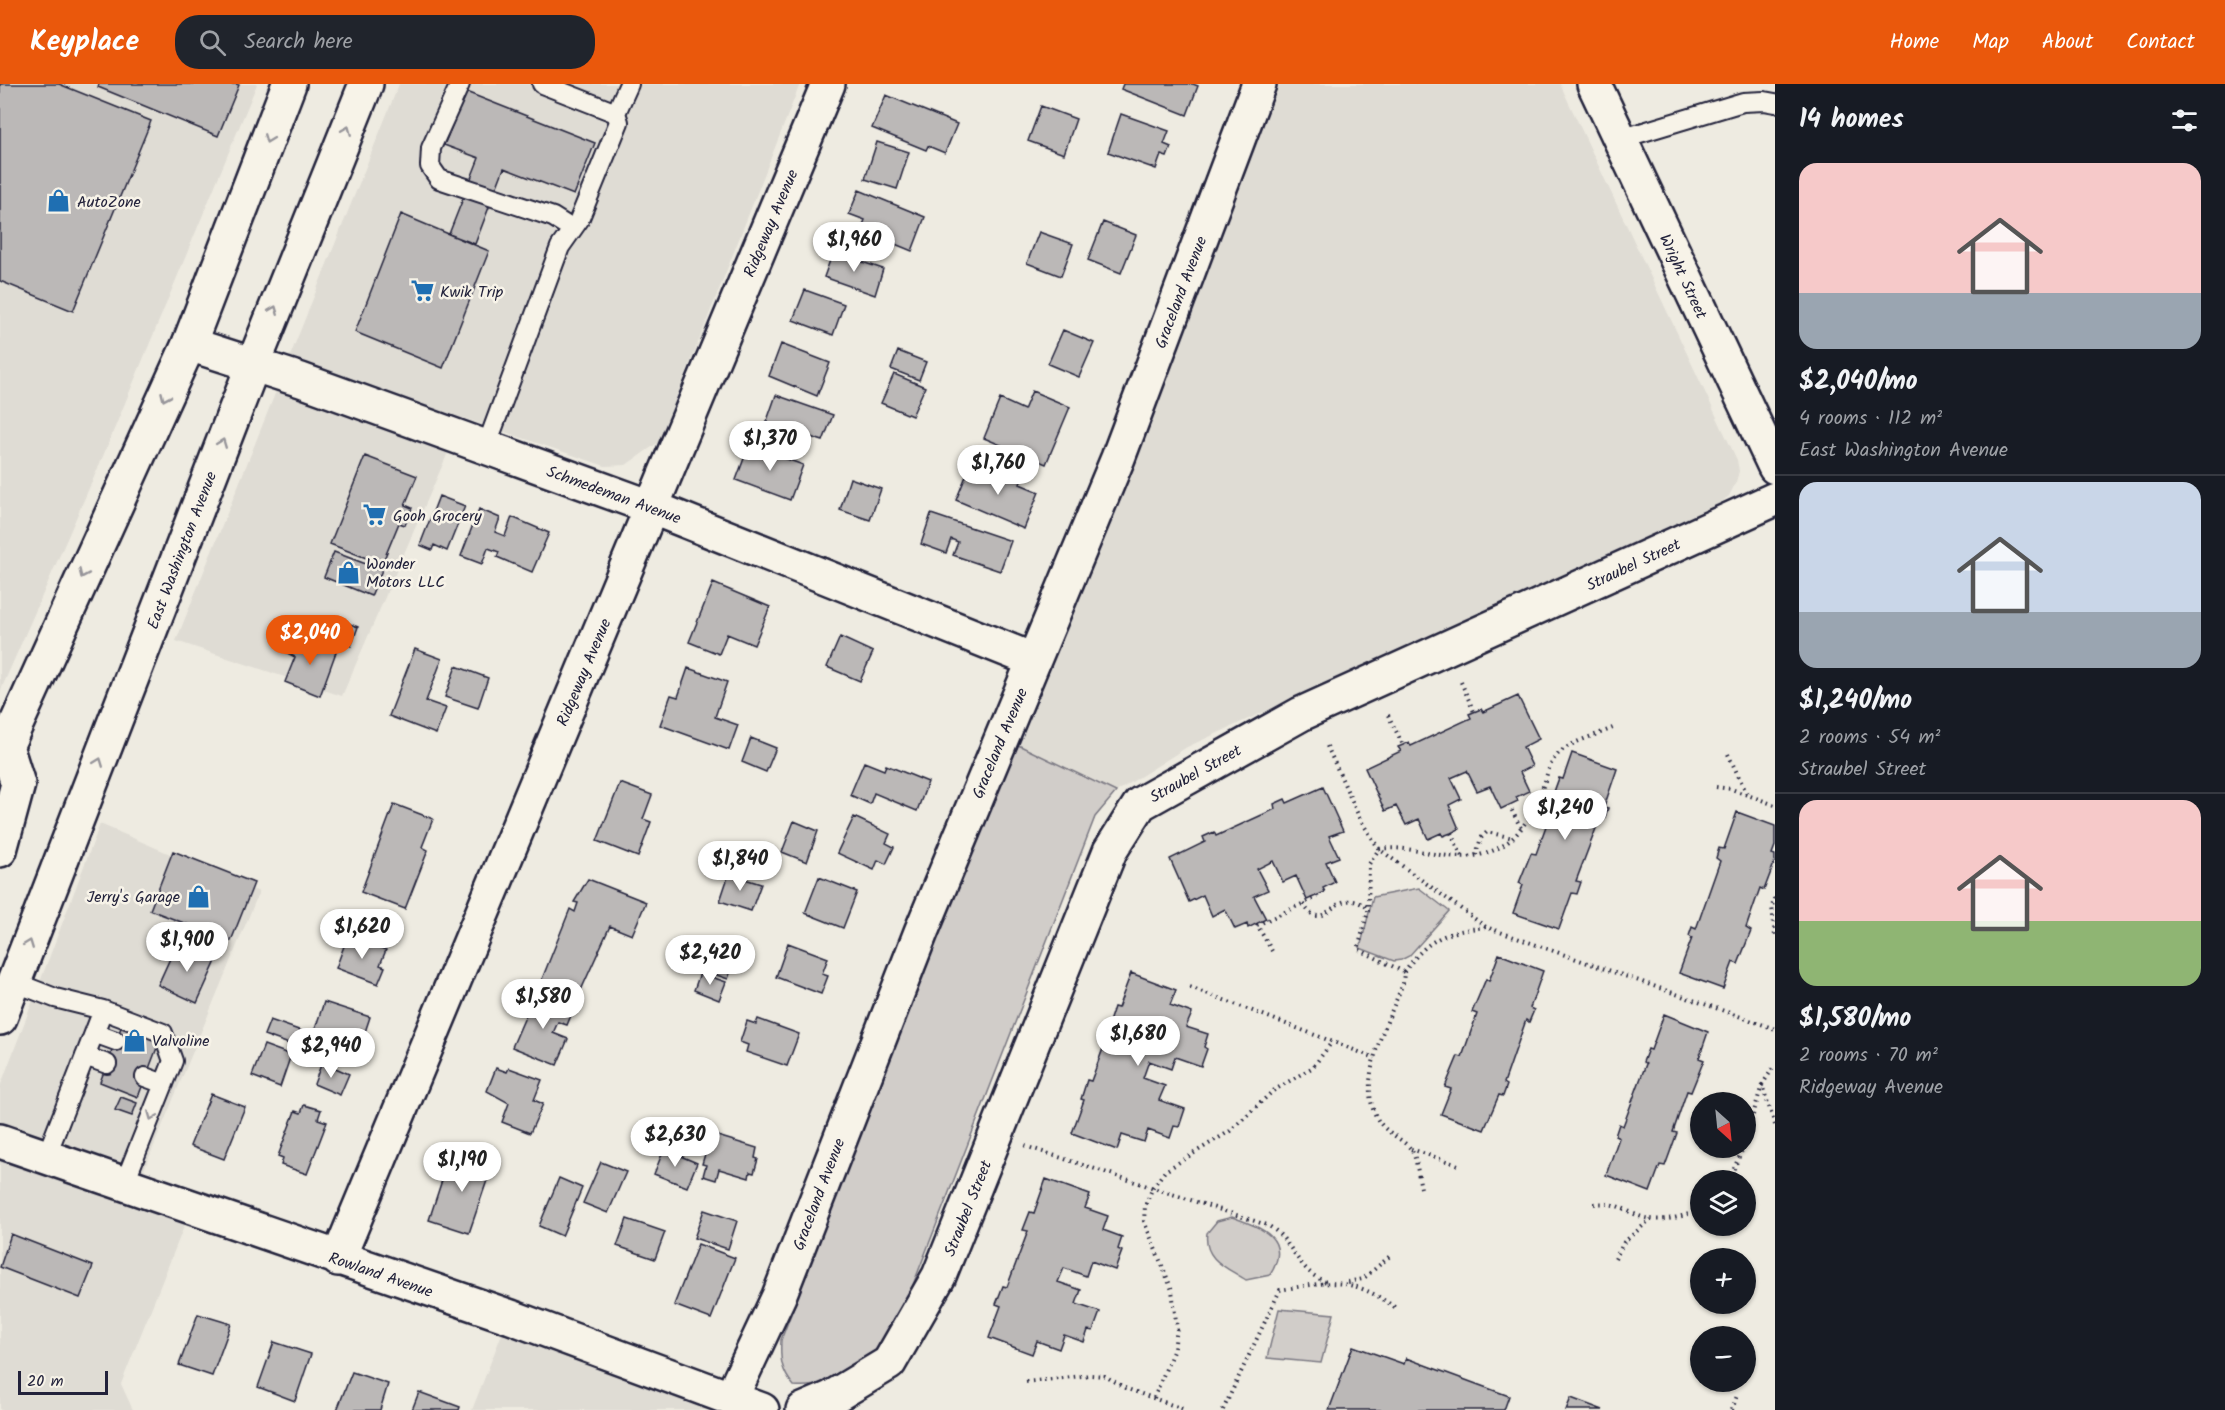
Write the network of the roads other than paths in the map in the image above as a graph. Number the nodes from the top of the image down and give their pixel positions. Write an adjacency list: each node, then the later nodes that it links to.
1 (289, 84): 13 (street, one-way to 13)
2 (366, 84): 14 (street, East Washington Avenue, one-way to 2)
3 (460, 84): 12 (lane)
4 (542, 84): 10 (lane)
5 (629, 84): 10 (lane)
6 (828, 84): 18 (street, Ridgeway Avenue)
7 (1259, 84): 19 (street, Graceland Avenue)
8 (1599, 86): 11 (street, Wright Street)
9 (1775, 103): 11 (lane)
10 (616, 113): 12 (lane)
11 (1620, 140): 16 (street, Wright Street)
12 (572, 229): 15 (lane)
13 (189, 344): 14 (street, Schmedeman Avenue); 20 (street, one-way to 20)
14 (252, 365): 15 (street, Schmedeman Avenue); 22 (street, East Washington Avenue, one-way to 14)
15 (486, 447): 18 (street, Schmedeman Avenue)
16 (1775, 468)
17 (1775, 499): 39 (street, Straubel Street)
18 (651, 507): 19 (street, Schmedeman Avenue); 36 (street, Ridgeway Avenue)
19 (1033, 660): 37 (street, Graceland Avenue)
20 (2, 750): 21 (street)
21 (0, 850)
22 (14, 982): 23 (lane); 24 (street, East Washington Avenue)
23 (103, 1010): 25 (lane); 29 (lane)
24 (0, 1018)
25 (94, 1033): 26 (lane); 28 (lane)
26 (116, 1041)
27 (154, 1054): 29 (lane)
28 (86, 1056): 30 (lane); 34 (lane)
29 (173, 1061): 32 (lane)
30 (107, 1064)
31 (145, 1077): 32 (lane)
32 (164, 1084): 35 (lane, one-way to 35)
33 (0, 1141): 34 (street, Rowland Avenue)
34 (46, 1157): 35 (street, Rowland Avenue)
35 (124, 1184): 36 (street, Rowland Avenue)
36 (338, 1259): 37 (street, Rowland Avenue)
37 (730, 1398): 38 (street, Rowland Avenue)
38 (762, 1410)
39 (803, 1410)

